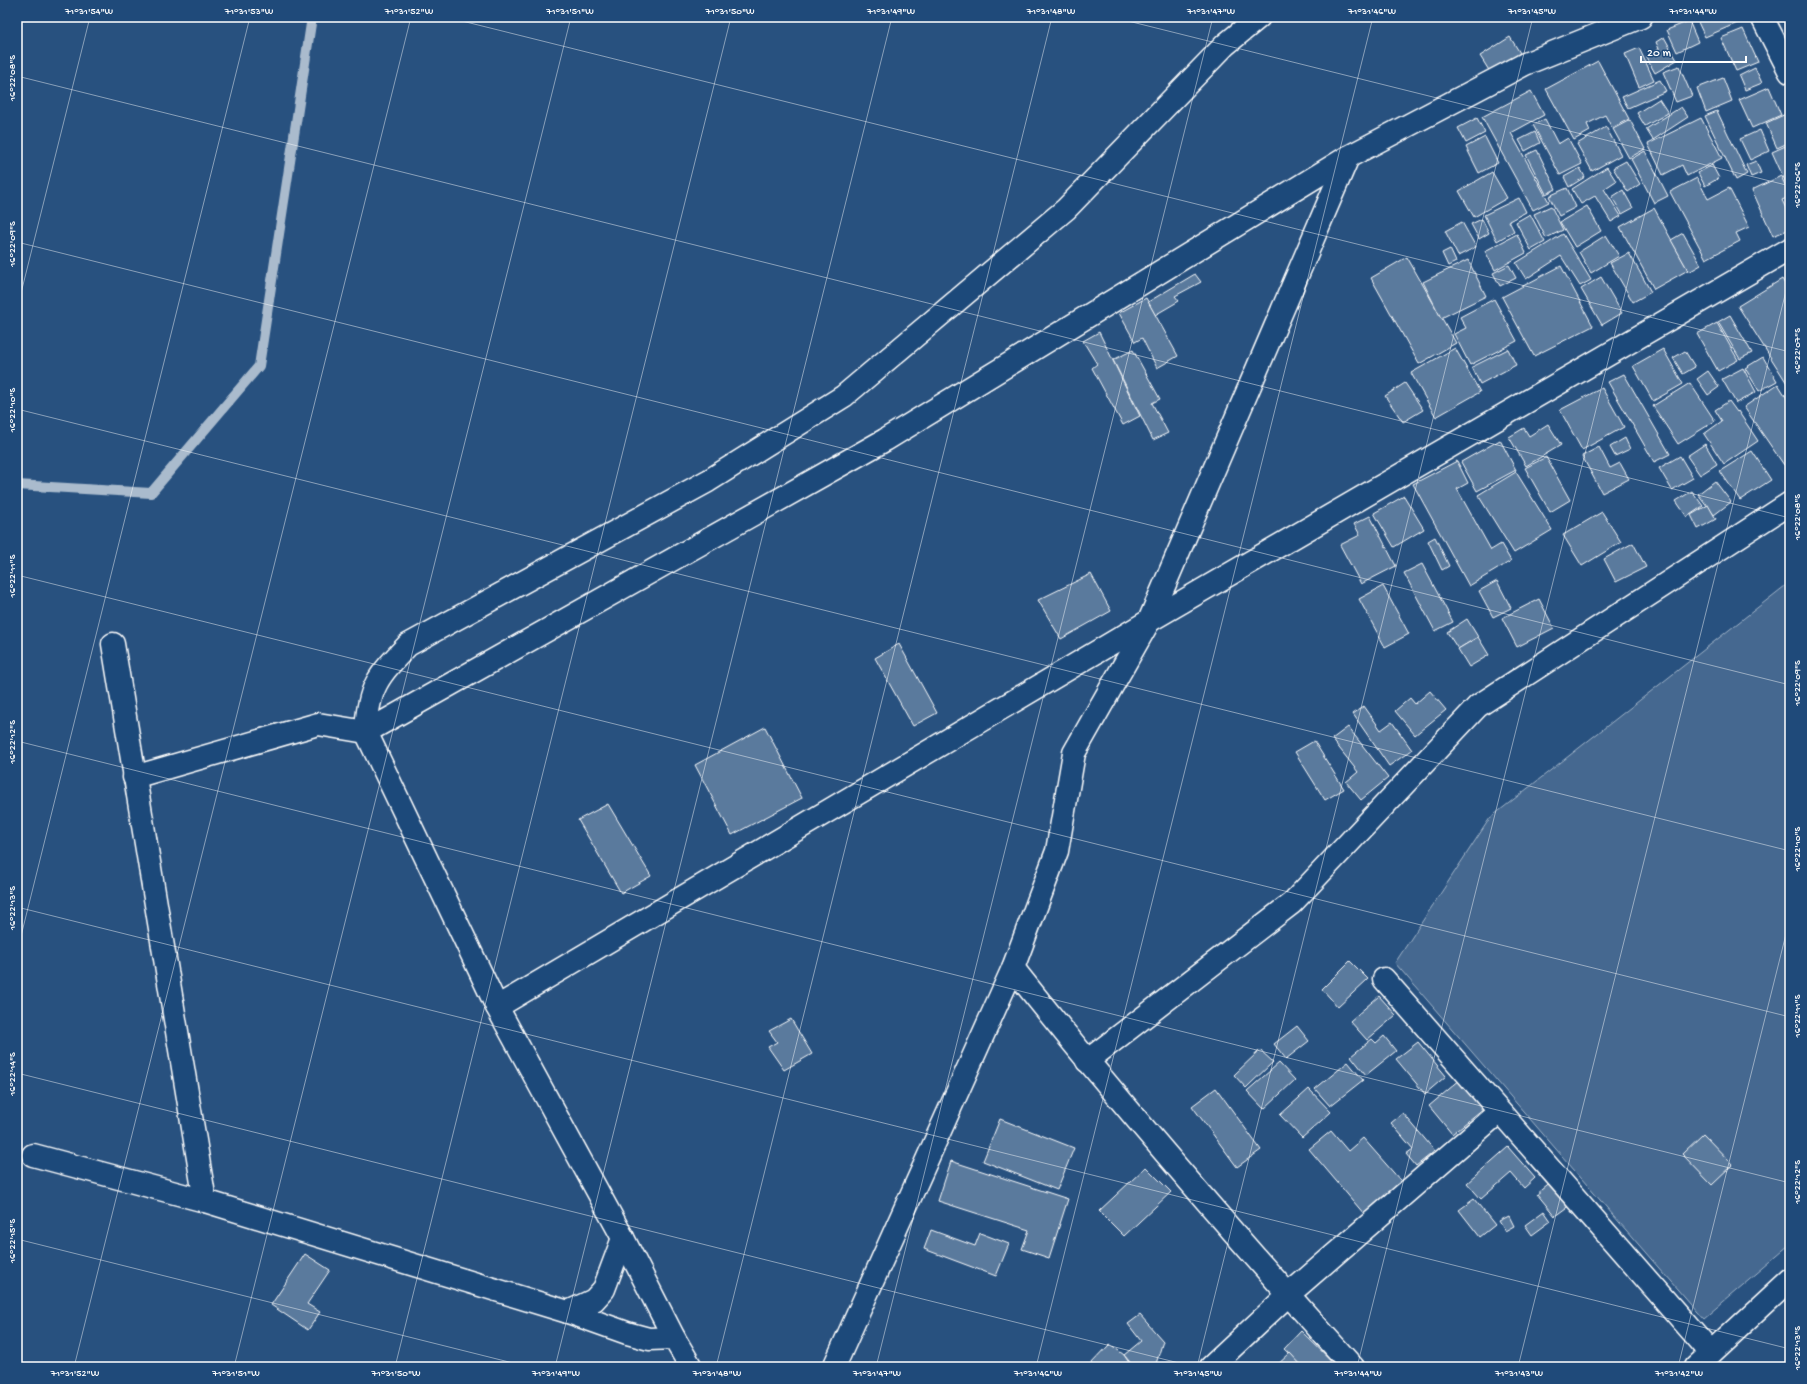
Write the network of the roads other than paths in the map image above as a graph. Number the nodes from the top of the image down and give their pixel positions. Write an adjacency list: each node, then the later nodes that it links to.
1 (1259, 17): 10 (street)
2 (1641, 17): 5 (street)
3 (1762, 17): 4 (street)
4 (1790, 72)
5 (1348, 158): 8 (street); 10 (street)
6 (1790, 249): 8 (street)
7 (1790, 503): 15 (street)
8 (1149, 621): 12 (street); 14 (street)
9 (113, 644): 11 (street)
10 (366, 732): 11 (street); 14 (street)
11 (134, 777): 18 (street)
12 (1013, 968): 15 (street); 26 (street)
13 (1384, 979): 16 (street)
14 (497, 1007): 19 (street)
15 (1087, 1062): 21 (street)
16 (1499, 1112): 21 (street); 24 (street)
17 (34, 1155): 18 (street)
18 (205, 1201): 22 (street)
19 (623, 1238): 22 (street); 23 (street)
20 (1790, 1280): 24 (street)
21 (1288, 1295): 27 (street); 28 (street)
22 (568, 1312): 23 (street)
23 (674, 1338): 25 (street)
24 (1704, 1360)
25 (691, 1367)
26 (834, 1367)
27 (1211, 1367)
28 (1352, 1367)

